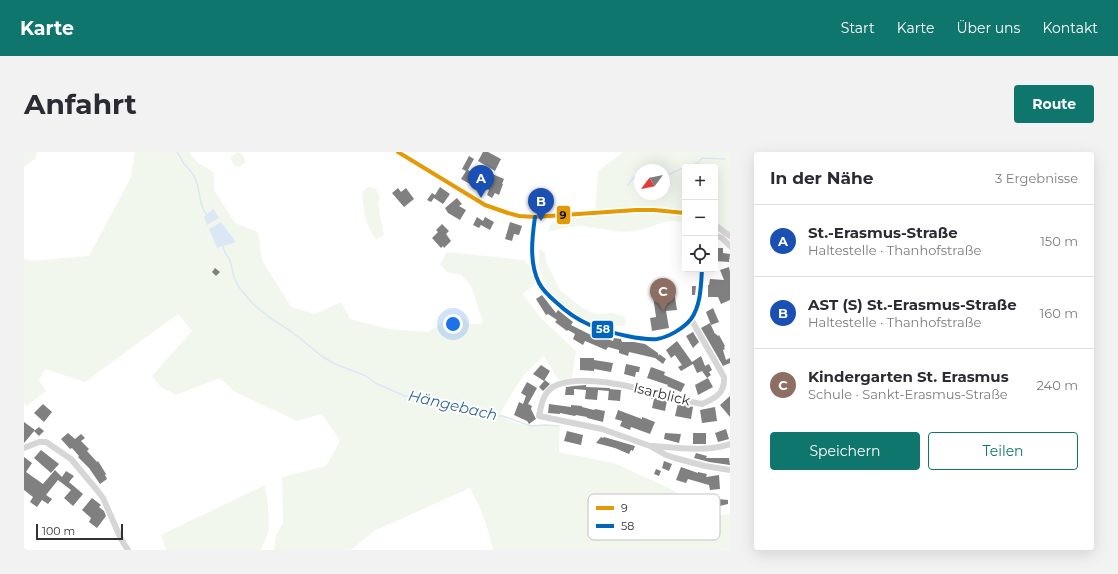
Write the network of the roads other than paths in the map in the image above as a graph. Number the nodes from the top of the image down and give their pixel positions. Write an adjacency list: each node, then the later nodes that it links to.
1 (398, 152): 3 (street)
2 (682, 213): 3 (street)
3 (536, 217): 9 (street)
4 (718, 227): 6 (street)
5 (717, 236): 7 (street)
6 (730, 236)
7 (730, 246)
8 (702, 272): 9 (street)
9 (691, 319): 11 (street, Isarblick)
10 (730, 444): 11 (street)
11 (650, 446): 13 (street)
12 (24, 448): 14 (street)
13 (730, 470)
14 (128, 550)

